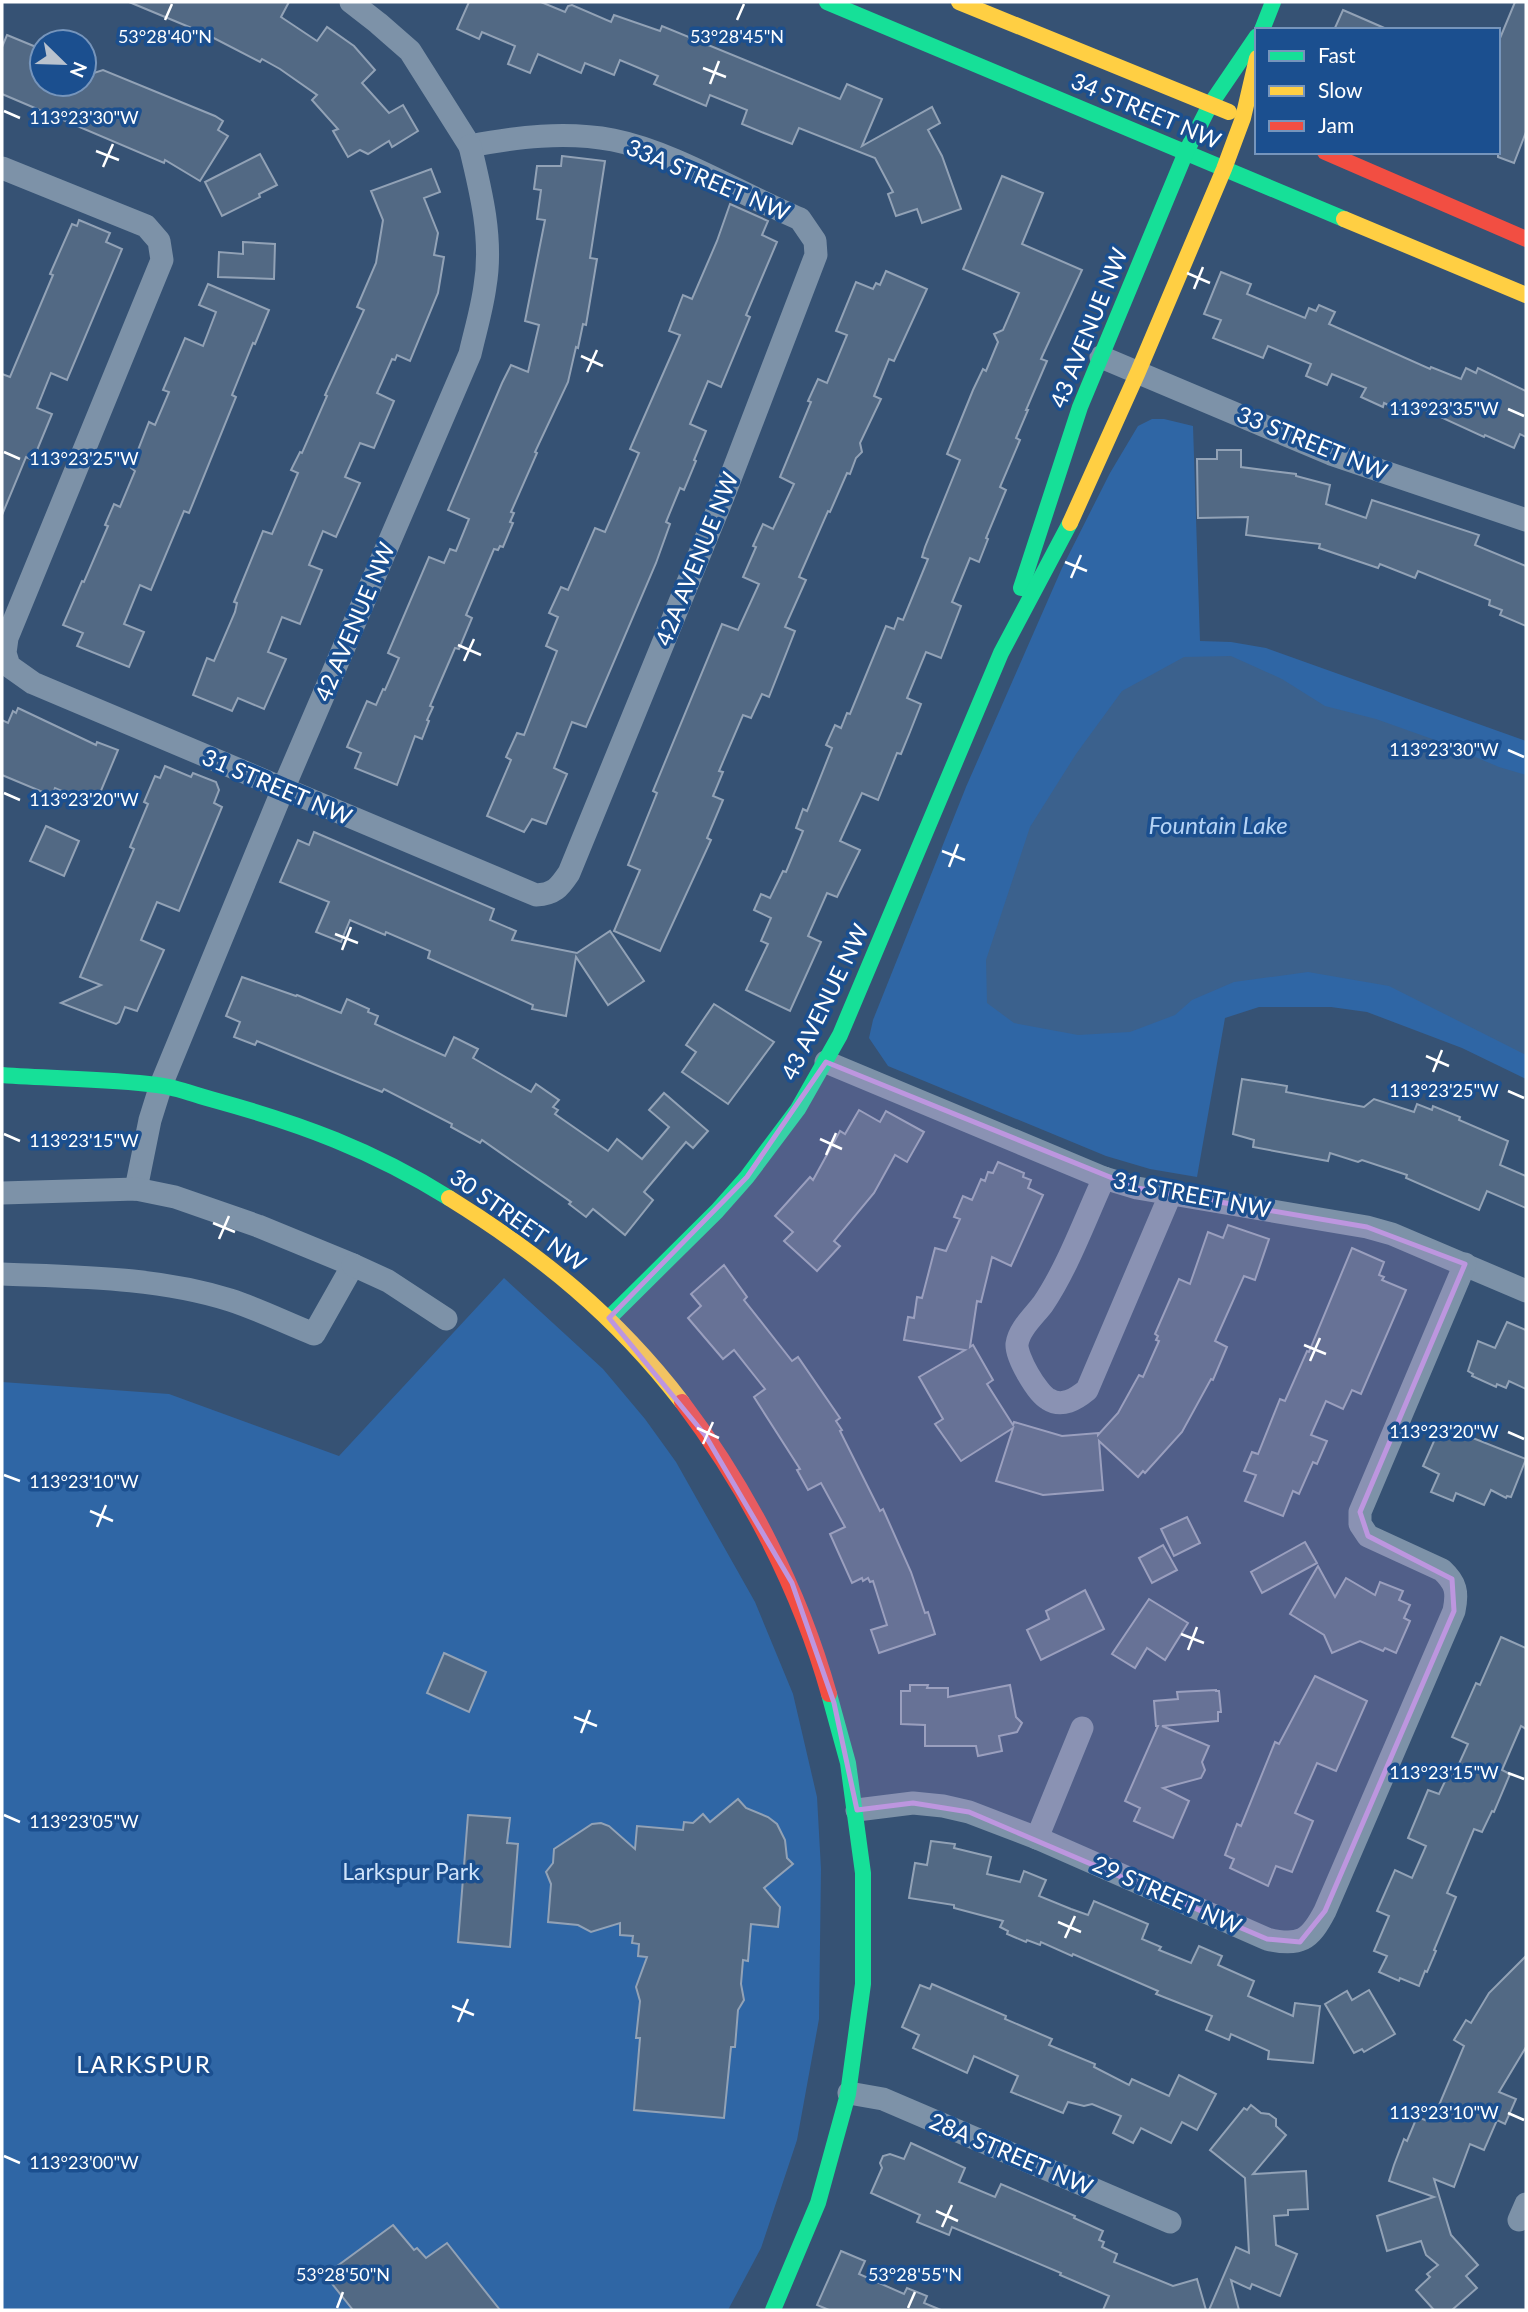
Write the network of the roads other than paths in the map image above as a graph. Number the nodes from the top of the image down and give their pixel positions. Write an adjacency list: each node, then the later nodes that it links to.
1 (351, 2): 10 (street)
2 (827, 2): 11 (street, 34 STREET NW)
3 (959, 2): 8 (street, 34 STREET NW)
4 (1273, 2): 5 (street, 43 AVENUE NW)
5 (1262, 28)
6 (1255, 39): 8 (street, 43 AVENUE NW)
7 (1255, 76): 9 (street, 43 AVENUE NW)
8 (1210, 105): 9 (street, 34 STREET NW); 11 (street, 43 AVENUE NW)
9 (1250, 120): 14 (street, 43 AVENUE NW)
10 (470, 146): 15 (street, 33A STREET NW); 22 (street, 42 AVENUE NW)
11 (1186, 152): 14 (street, 34 STREET NW); 18 (street, 43 AVENUE NW)
12 (1330, 154): 16 (street)
13 (2, 168): 22 (street, 31 STREET NW)
14 (1224, 169): 17 (street, 34 STREET NW); 19 (street, 43 AVENUE NW)
15 (800, 219): 23 (street, 42A AVENUE NW)
16 (1526, 239)
17 (1526, 295)
18 (1101, 357): 19 (street, 33 STREET NW); 21 (street, 43 AVENUE NW)
19 (1138, 372): 20 (street, 33 STREET NW); 21 (street, 43 AVENUE NW)
20 (1526, 520)
21 (1001, 653): 24 (street, 43 AVENUE NW)
22 (283, 789): 23 (street, 31 STREET NW); 26 (street, 42 AVENUE NW)
23 (550, 894)
24 (826, 1062): 27 (street, 31 STREET NW); 35 (street, 43 AVENUE NW)
25 (2, 1076): 26 (street, 30 STREET NW)
26 (161, 1085): 28 (street, 42 AVENUE NW); 35 (street, 30 STREET NW)
27 (1104, 1178): 30 (street, 31 STREET NW); 30 (street)
28 (136, 1189): 29 (street); 32 (street)
29 (2, 1193)
30 (1171, 1193): 31 (street, 31 STREET NW)
31 (1465, 1264): 34 (street, 31 STREET NW); 39 (street, 29 STREET NW)
32 (353, 1265): 33 (street); 36 (street)
33 (2, 1274)
34 (1526, 1291)
35 (609, 1318): 38 (street, 30 STREET NW)
36 (446, 1319)
37 (1082, 1728): 39 (street)
38 (857, 1810): 39 (street, 29 STREET NW); 40 (street, 30 STREET NW)
39 (1037, 1838)
40 (849, 2092): 41 (street, 28A STREET NW); 42 (street, 30 STREET NW)
41 (1170, 2222)
42 (773, 2310)

